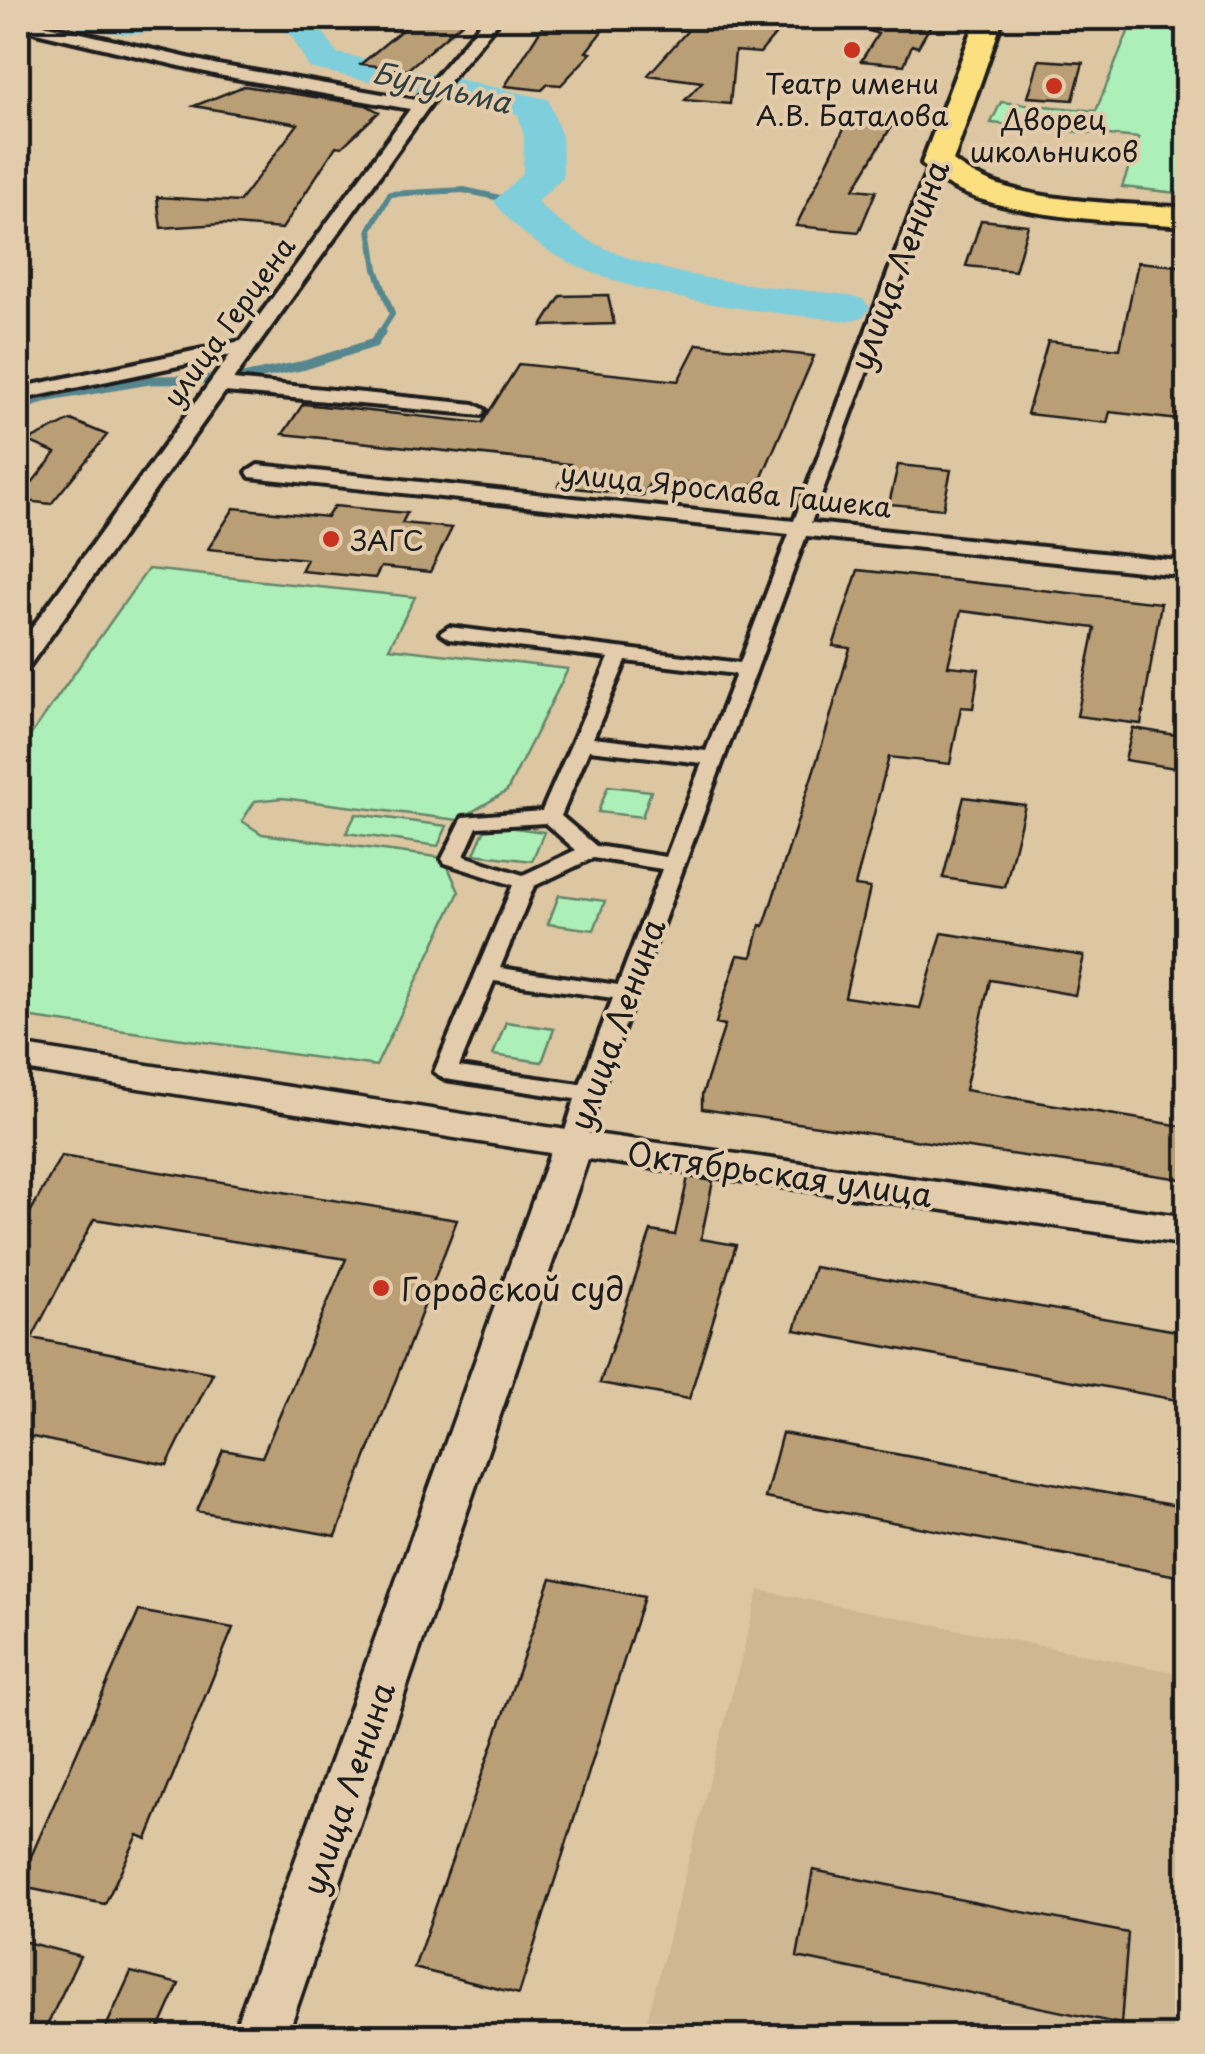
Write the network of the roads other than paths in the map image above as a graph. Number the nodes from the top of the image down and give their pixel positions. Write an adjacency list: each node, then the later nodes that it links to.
1 (20, 18): 6 (street)
2 (493, 18): 6 (street, улица Герцена)
3 (990, 18): 7 (main road, улица Ленина)
4 (1130, 18): 5 (street)
5 (1188, 24)
6 (431, 93): 9 (street, улица Герцена)
7 (937, 162): 8 (main road); 13 (street, улица Ленина)
8 (1188, 218)
9 (231, 365): 10 (street); 11 (street); 17 (street, улица Герцена)
10 (18, 394)
11 (474, 410)
12 (258, 472): 13 (street, улица Ярослава Гашека)
13 (800, 526): 14 (street, улица Ярослава Гашека); 18 (street, улица Ленина)
14 (1188, 569)
15 (449, 633): 16 (street)
16 (620, 654): 18 (street); 19 (street)
17 (18, 664)
18 (747, 670): 20 (street, улица Ленина)
19 (582, 742): 20 (street); 21 (street)
20 (714, 758): 23 (street, улица Ленина)
21 (550, 817): 22 (street); 24 (street)
22 (590, 851): 23 (street); 24 (street)
23 (674, 865): 26 (street, улица Ленина)
24 (525, 882): 25 (street)
25 (487, 972): 26 (street); 28 (street)
26 (626, 993): 28 (street, улица Ленина)
27 (18, 1057): 29 (street, Октябрьская улица)
28 (588, 1093): 29 (street, улица Ленина)
29 (573, 1144): 30 (street, Октябрьская улица); 31 (street, улица Ленина)
30 (1188, 1231)
31 (260, 2036)

